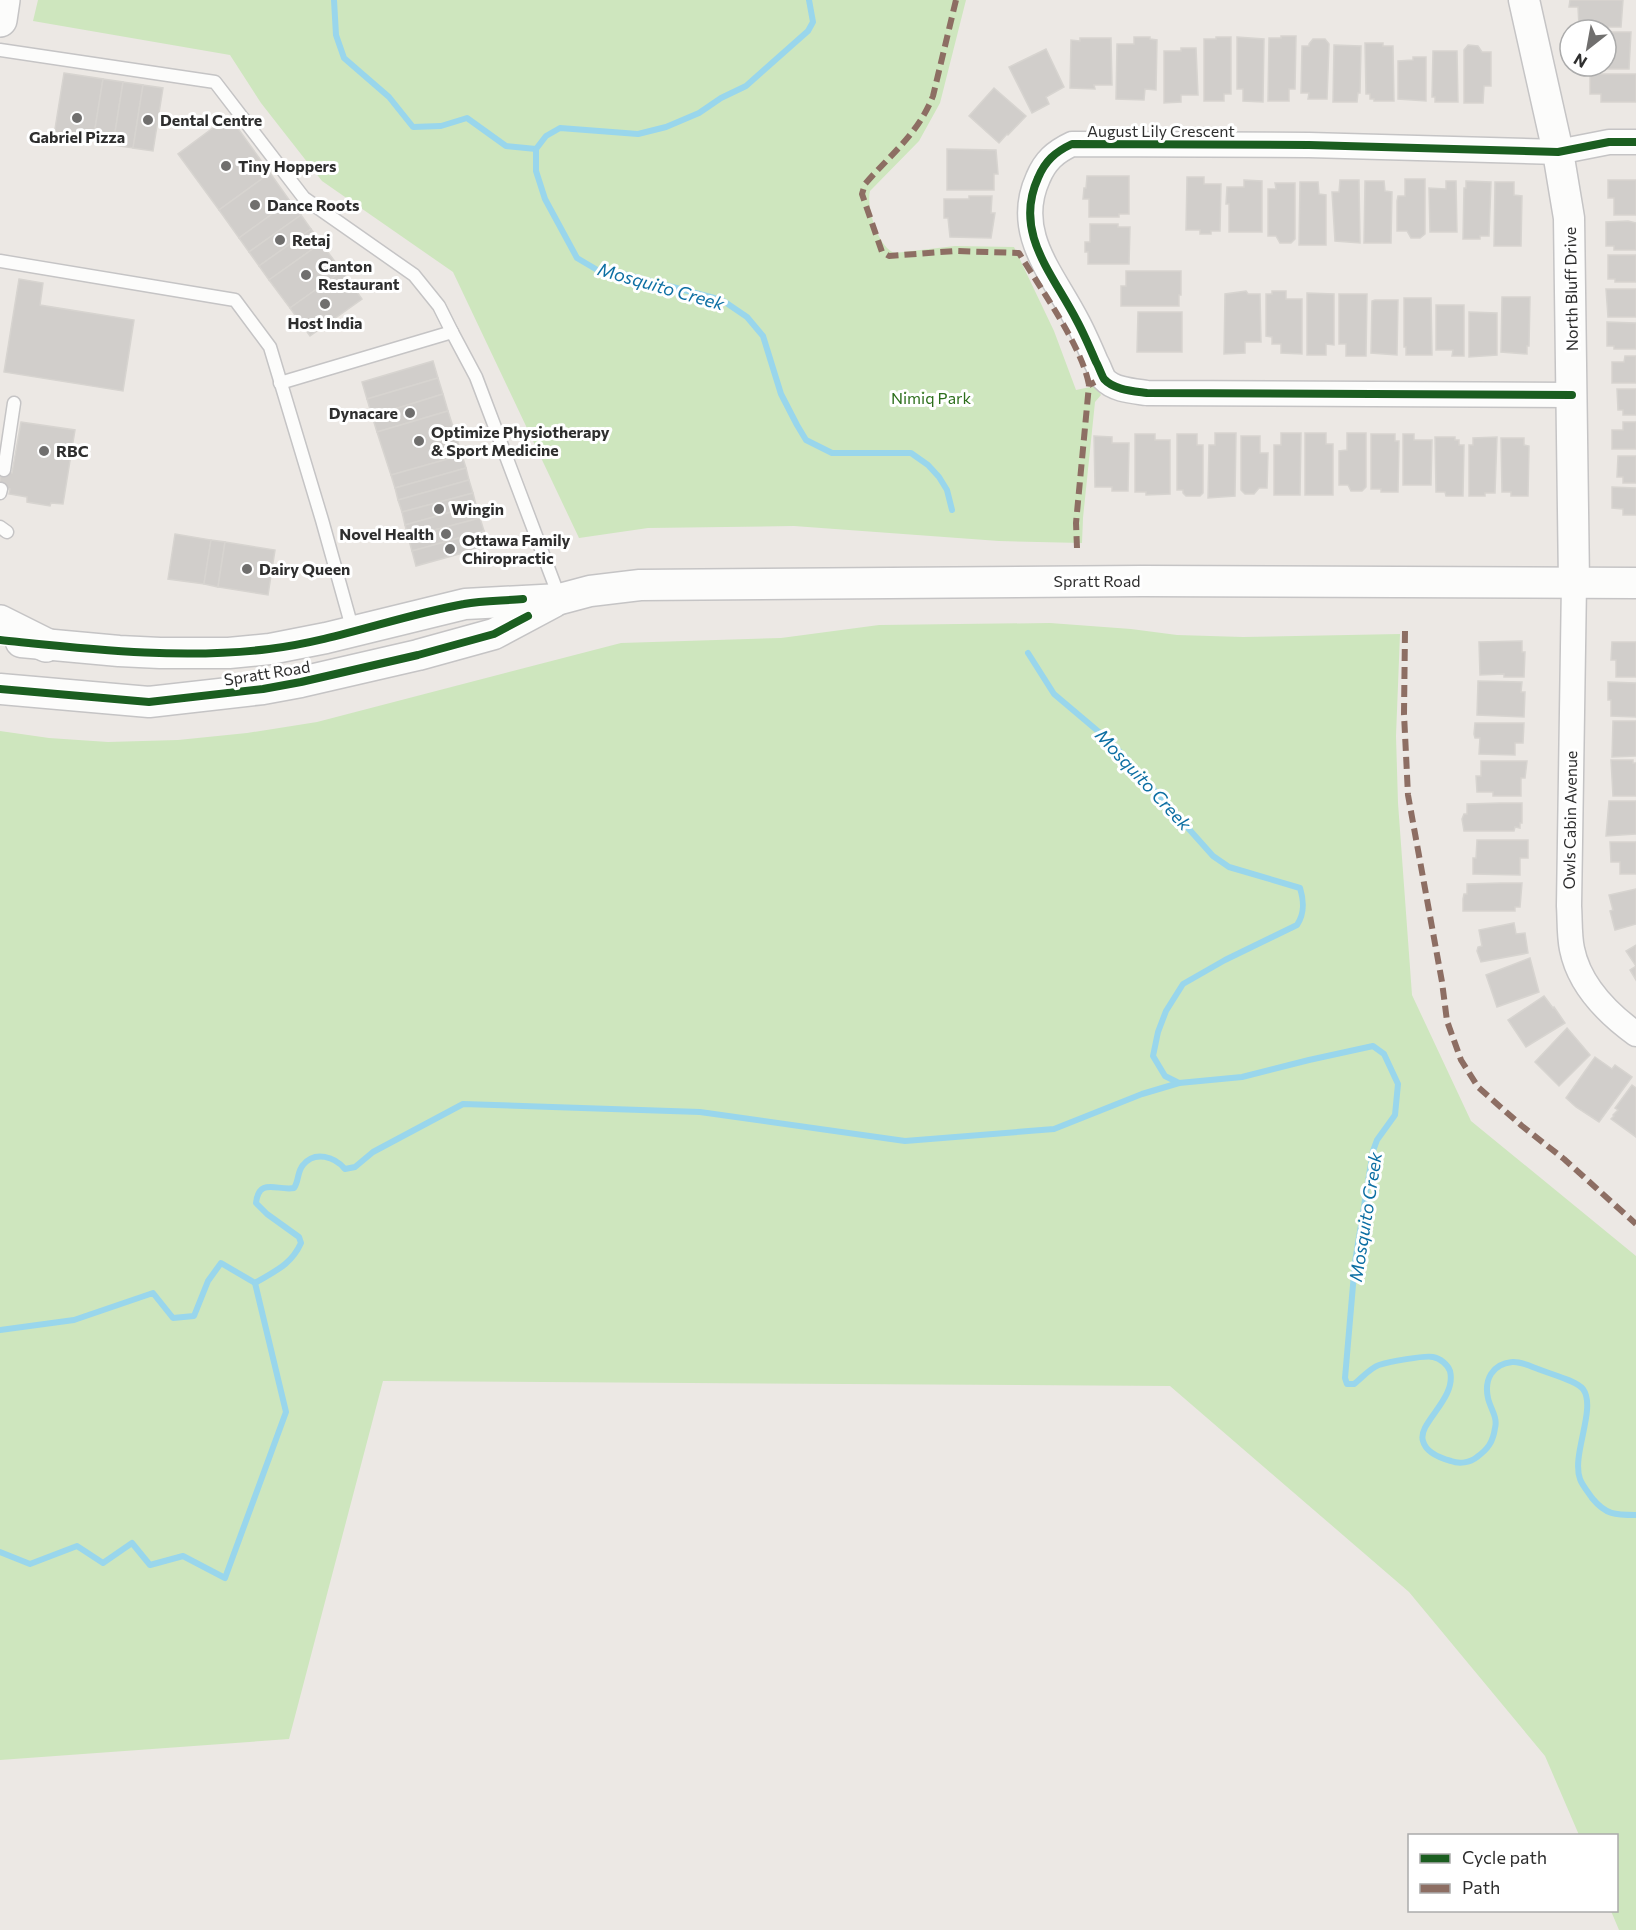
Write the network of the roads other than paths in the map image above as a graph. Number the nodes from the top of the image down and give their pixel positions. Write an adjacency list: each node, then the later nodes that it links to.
1 (3, 0): 3 (main road)
2 (1524, 0): 6 (street, North Bluff Drive)
3 (0, 20)
4 (0, 50): 8 (lane)
5 (1636, 142): 6 (street, August Lily Crescent)
6 (1558, 152): 10 (street, North Bluff Drive); 10 (street, August Lily Crescent)
7 (0, 261): 9 (lane)
8 (452, 332): 9 (lane); 15 (lane)
9 (280, 383): 17 (lane)
10 (1572, 395): 13 (street, North Bluff Drive)
11 (14, 403): 12 (lane)
12 (4, 470)
13 (1574, 583): 14 (street, Spratt Road); 15 (street, Spratt Road); 21 (street, Owls Cabin Avenue)
14 (1636, 583)
15 (560, 599): 17 (street, Spratt Road); 20 (street, Spratt Road)
16 (0, 622): 19 (main road)
17 (352, 631): 19 (street, Spratt Road)
18 (0, 640): 19 (street, Spratt Road)
19 (46, 645)
20 (0, 689)
21 (1636, 1034)

